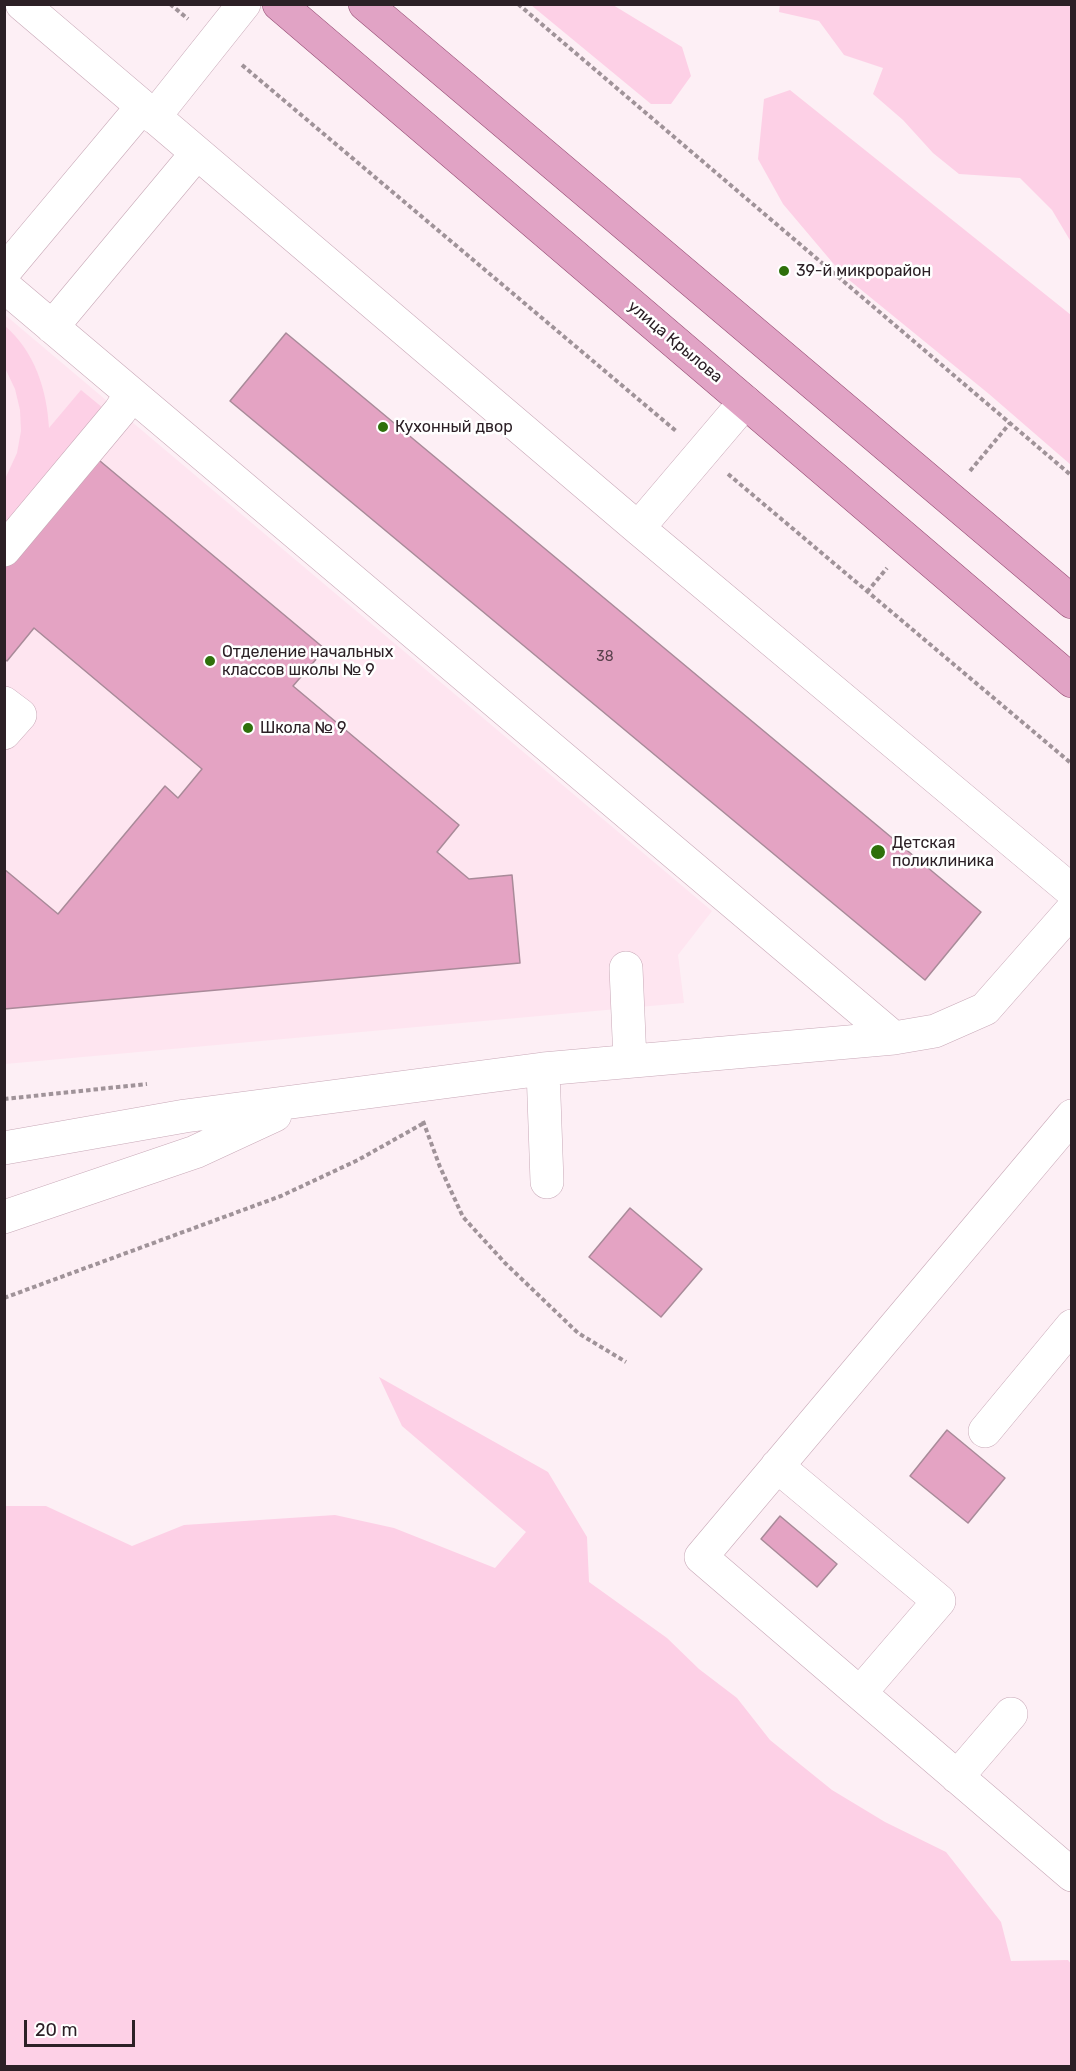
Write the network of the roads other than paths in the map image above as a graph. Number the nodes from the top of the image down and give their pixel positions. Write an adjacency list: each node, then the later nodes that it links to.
1 (22, 4): 5 (lane)
2 (244, 4): 5 (lane)
3 (279, 4): 11 (main road, улица Крылова)
4 (365, 4): 14 (main road)
5 (148, 112): 6 (lane); 7 (lane)
6 (197, 153): 9 (lane); 12 (lane)
7 (4, 272)
8 (4, 286): 9 (lane)
9 (52, 327): 10 (lane)
10 (131, 394): 13 (lane); 21 (lane)
11 (745, 402): 12 (lane); 15 (main road, улица Крылова)
12 (638, 528): 18 (lane)
13 (4, 550)
14 (1071, 602)
15 (1071, 681)
16 (4, 702): 17 (lane)
17 (4, 733)
18 (1071, 891)
19 (1071, 910): 21 (lane)
20 (626, 968): 22 (lane)
21 (894, 1038): 22 (lane)
22 (630, 1061): 23 (lane)
23 (543, 1069): 24 (lane); 27 (lane)
24 (305, 1100): 26 (lane); 28 (lane)
25 (1071, 1116): 31 (lane)
26 (4, 1148)
27 (547, 1182)
28 (4, 1217)
29 (1071, 1326): 30 (lane)
30 (985, 1431)
31 (777, 1466): 32 (lane); 32 (lane)
32 (860, 1693): 34 (lane)
33 (1011, 1714): 34 (lane)
34 (957, 1777): 35 (lane)
35 (1071, 1875)

